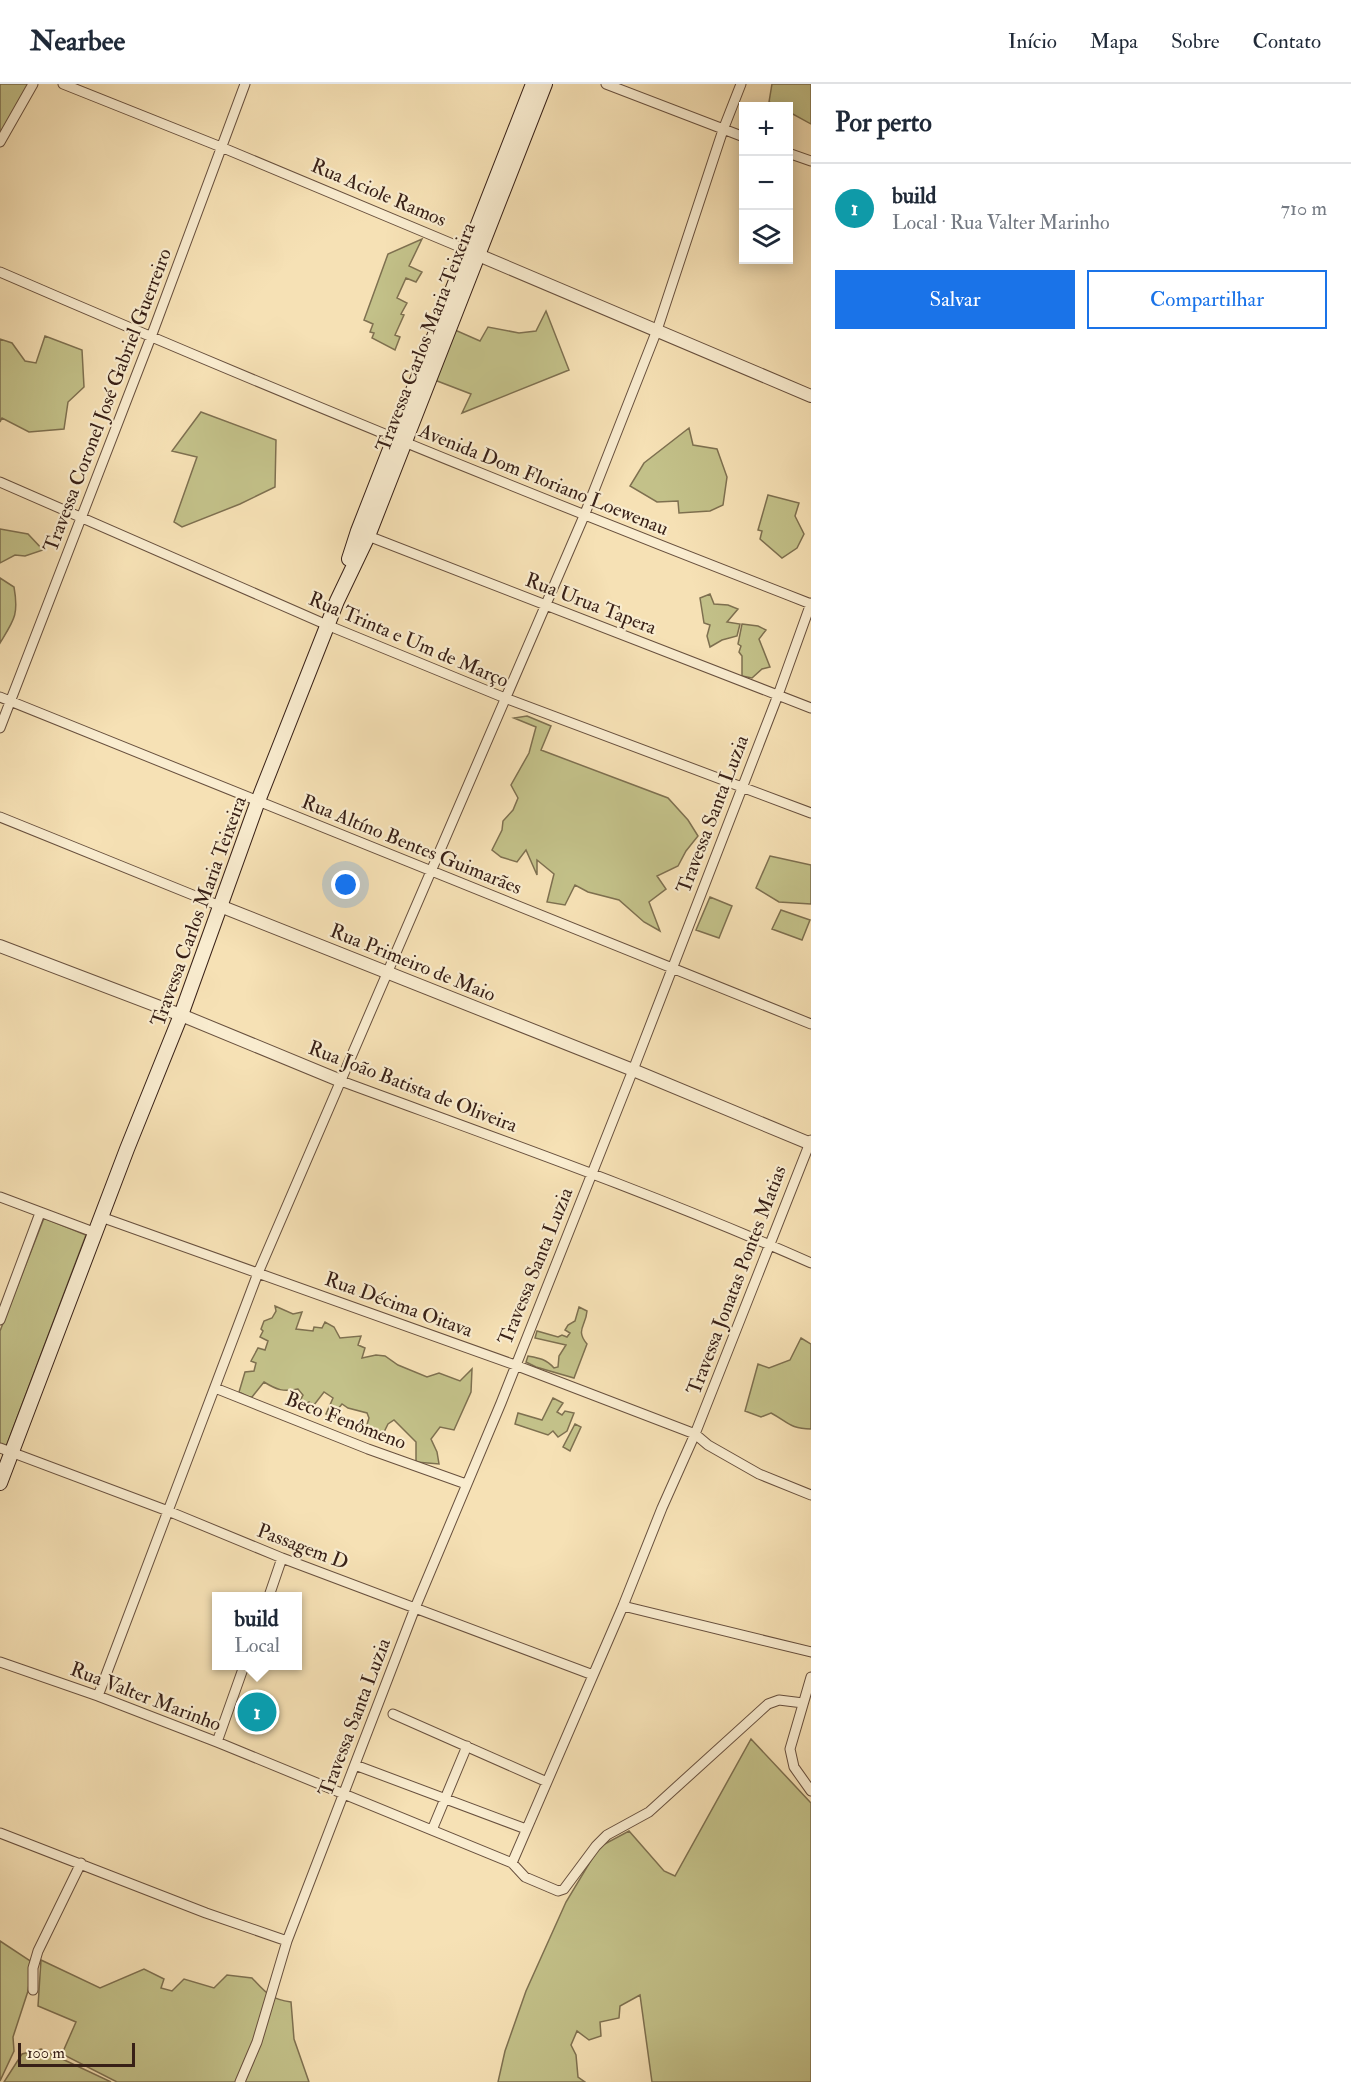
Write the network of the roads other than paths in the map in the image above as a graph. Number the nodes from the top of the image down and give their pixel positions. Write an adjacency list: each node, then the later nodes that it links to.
1 (33, 84): 10 (street)
2 (63, 84): 11 (street, Rua Aciole Ramos)
3 (245, 84): 11 (street, Travessa Coronel José Gabriel Guerreiro)
4 (532, 84): 14 (main road, Travessa Carlos Maria Teixeira)
5 (545, 84): 14 (main road, Travessa Carlos Maria Teixeira)
6 (606, 84): 8 (street)
7 (741, 84): 8 (street)
8 (723, 130): 9 (street); 16 (street)
9 (739, 135)
10 (0, 142)
11 (220, 147): 14 (street, Rua Aciole Ramos); 17 (street, Travessa Coronel José Gabriel Guerreiro)
12 (793, 154): 13 (street)
13 (811, 161)
14 (472, 252): 16 (street, Rua Aciole Ramos); 19 (main road, Travessa Carlos Maria Teixeira)
15 (0, 272): 17 (street, Avenida Dom Floriano Loewenau)
16 (657, 330): 18 (street, Rua Aciole Ramos); 21 (street)
17 (151, 337): 19 (street, Avenida Dom Floriano Loewenau); 22 (street, Travessa Coronel José Gabriel Guerreiro)
18 (811, 396)
19 (399, 441): 21 (street, Avenida Dom Floriano Loewenau); 23 (main road, Travessa Carlos Maria Teixeira)
20 (0, 482): 22 (street, Rua Trinta e Um de Março)
21 (584, 516): 24 (street, Avenida Dom Floriano Loewenau); 25 (street)
22 (82, 518): 26 (street, Rua Trinta e Um de Março); 30 (street, Travessa Coronel José Gabriel Guerreiro)
23 (363, 534): 25 (street, Rua Urua Tapera); 26 (main road, Travessa Carlos Maria Teixeira)
24 (811, 603): 27 (street, Travessa Santa Luzia)
25 (545, 605): 27 (street, Rua Urua Tapera); 29 (street)
26 (327, 625): 29 (street, Rua Trinta e Um de Março); 34 (main road, Travessa Carlos Maria Teixeira)
27 (778, 695): 31 (street, Rua Urua Tapera); 33 (street, Travessa Santa Luzia)
28 (0, 697): 30 (street, Rua Altíno Bentes Guimarães)
29 (505, 698): 33 (street, Rua Trinta e Um de Março); 37 (street)
30 (10, 701): 32 (street, Travessa Coronel José Gabriel Guerreiro); 34 (street, Rua Altíno Bentes Guimarães)
31 (811, 708)
32 (0, 728)
33 (742, 786): 35 (street, Rua Trinta e Um de Março); 40 (street, Travessa Santa Luzia)
34 (258, 801): 37 (street, Rua Altíno Bentes Guimarães); 38 (main road, Travessa Carlos Maria Teixeira)
35 (811, 813)
36 (0, 817): 38 (street, Rua Primeiro de Maio)
37 (430, 871): 40 (street, Rua Altíno Bentes Guimarães); 41 (street)
38 (220, 906): 41 (street, Rua Primeiro de Maio); 42 (main road, Travessa Carlos Maria Teixeira)
39 (0, 946): 42 (street, Rua João Batista de Oliveira)
40 (672, 968): 43 (street, Rua Altíno Bentes Guimarães); 44 (street, Travessa Santa Luzia)
41 (388, 973): 44 (street, Rua Primeiro de Maio); 45 (street)
42 (181, 1015): 45 (street, Rua João Batista de Oliveira); 50 (main road, Travessa Carlos Maria Teixeira)
43 (811, 1024)
44 (633, 1070): 46 (street, Rua Primeiro de Maio); 47 (street, Travessa Santa Luzia)
45 (341, 1081): 47 (street, Rua João Batista de Oliveira); 54 (street)
46 (811, 1143): 52 (street, Travessa Jonatas Pontes Matias)
47 (592, 1174): 52 (street, Rua João Batista de Oliveira); 56 (street, Travessa Santa Luzia)
48 (0, 1197): 49 (street)
49 (40, 1213): 51 (street); 55 (street)
50 (101, 1217): 51 (main road, Travessa Carlos Maria Teixeira); 54 (street, Rua Décima Oitava)
51 (96, 1233): 59 (main road, Travessa Carlos Maria Teixeira)
52 (769, 1244): 53 (street, Rua João Batista de Oliveira); 58 (street, Travessa Jonatas Pontes Matias)
53 (811, 1263)
54 (258, 1273): 56 (street, Rua Décima Oitava); 57 (street)
55 (0, 1320)
56 (515, 1365): 58 (street, Rua Décima Oitava); 61 (street, Travessa Santa Luzia)
57 (215, 1388): 61 (street, Beco Fenômeno); 63 (street)
58 (695, 1434): 62 (street, Rua Décima Oitava); 66 (street)
59 (6, 1450): 60 (main road, Travessa Carlos Maria Teixeira); 63 (street, Passagem D)
60 (0, 1483)
61 (466, 1484): 67 (street, Travessa Santa Luzia)
62 (811, 1495)
63 (168, 1511): 64 (street, Passagem D); 73 (street)
64 (282, 1558): 65 (street); 67 (street, Passagem D)
65 (270, 1592)
66 (623, 1606): 68 (street); 71 (street)
67 (415, 1608): 71 (street, Passagem D); 78 (street, Travessa Santa Luzia)
68 (811, 1652)
69 (0, 1662): 73 (street, Rua Valter Marinho)
70 (242, 1670): 76 (street)
71 (593, 1675): 79 (street)
72 (811, 1677): 74 (street)
73 (98, 1696): 76 (street, Rua Valter Marinho)
74 (803, 1703): 80 (street); 87 (street, Rua Valter Marinho)
75 (393, 1714): 77 (street)
76 (217, 1742): 81 (street, Rua Valter Marinho)
77 (467, 1746): 79 (street); 82 (street)
78 (355, 1765): 81 (street, Travessa Santa Luzia); 82 (street)
79 (547, 1782): 83 (street)
80 (811, 1791)
81 (344, 1794): 84 (street, Rua Valter Marinho); 88 (street, Travessa Santa Luzia)
82 (444, 1797): 83 (street); 84 (street)
83 (526, 1829): 87 (street)
84 (432, 1830): 87 (street, Rua Valter Marinho)
85 (0, 1833): 86 (street)
86 (81, 1863): 88 (street); 89 (street)
87 (512, 1863)
88 (287, 1941): 90 (street, Travessa Santa Luzia)
89 (33, 1990)
90 (240, 2082)

